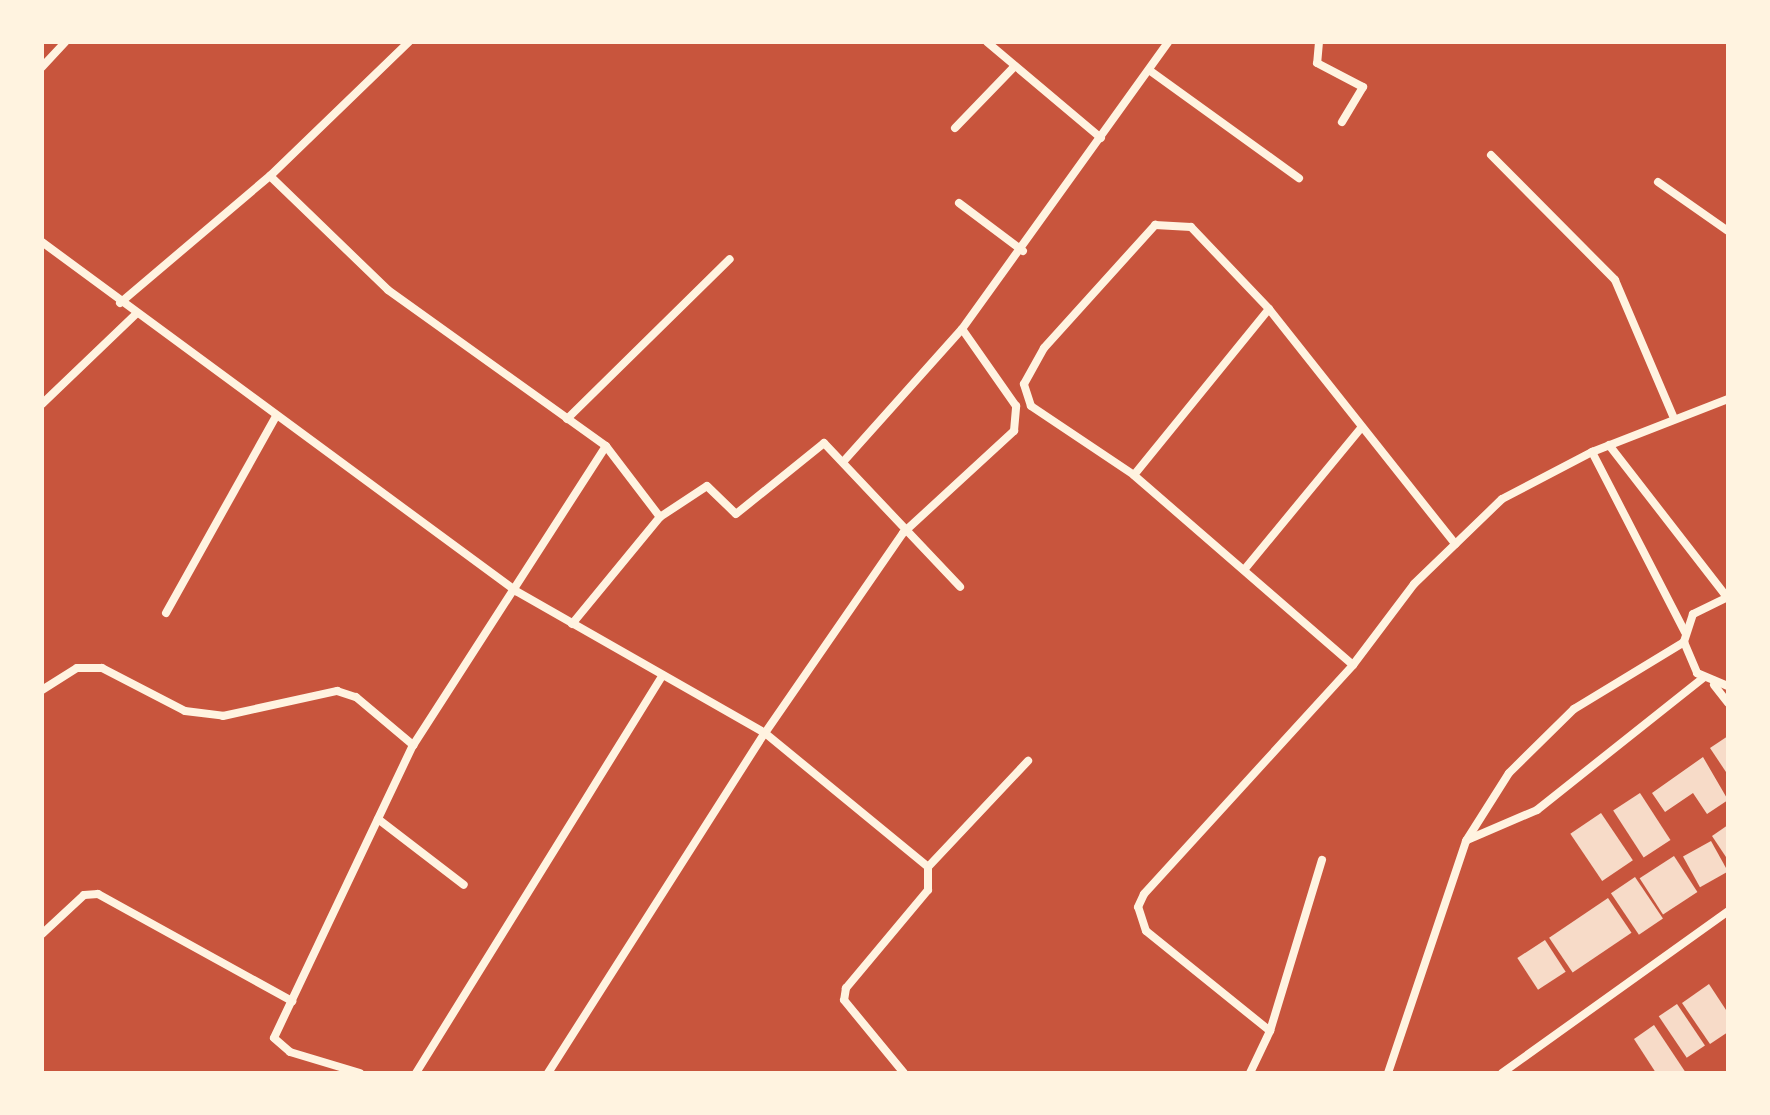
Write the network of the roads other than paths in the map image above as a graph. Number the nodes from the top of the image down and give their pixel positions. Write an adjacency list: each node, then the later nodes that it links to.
1 (64, 42): 6 (street)
2 (409, 42): 13 (street)
3 (987, 42): 7 (street)
4 (1168, 42): 8 (street)
5 (1319, 42): 9 (street)
6 (42, 67)
7 (1014, 67): 10 (street); 11 (street)
8 (1149, 70): 11 (street); 14 (street)
9 (1342, 122)
10 (955, 128)
11 (1101, 138): 19 (street)
12 (1491, 155): 28 (street)
13 (270, 176): 21 (street); 29 (street)
14 (1299, 178)
15 (1658, 182): 17 (street)
16 (959, 203): 19 (street)
17 (1728, 231)
18 (42, 242): 21 (street)
19 (1023, 251): 24 (street)
20 (730, 259): 29 (street)
21 (120, 303): 23 (street)
22 (1269, 309): 30 (street); 35 (street); 35 (street)
23 (136, 314): 26 (street); 27 (street)
24 (962, 329): 34 (street); 37 (street)
25 (1728, 399): 28 (street)
26 (42, 404)
27 (276, 416): 41 (street); 43 (street)
28 (1674, 418): 31 (street)
29 (567, 419): 32 (street)
30 (1362, 427): 38 (street); 39 (street)
31 (1609, 445): 33 (street); 42 (street)
32 (606, 446): 36 (street); 41 (street)
33 (1592, 452): 38 (street); 45 (street)
34 (843, 462): 36 (street); 37 (street)
35 (1134, 475): 39 (street)
36 (660, 517): 44 (street)
37 (903, 533): 40 (street); 53 (street)
38 (1455, 544): 46 (street)
39 (1244, 570): 46 (street)
40 (960, 587)
41 (516, 591): 44 (street); 54 (street)
42 (1728, 597): 45 (street)
43 (166, 613)
44 (572, 624): 47 (street)
45 (1684, 637): 48 (street); 57 (street)
46 (1353, 665): 64 (street)
47 (663, 675): 53 (street); 66 (street)
48 (1703, 678): 49 (street); 57 (street)
49 (1713, 683): 50 (street); 52 (street)
50 (1728, 686)
51 (42, 690): 54 (street)
52 (1728, 703)
53 (765, 733): 59 (street); 67 (street)
54 (413, 745): 56 (street)
55 (1028, 761): 59 (street)
56 (378, 819): 60 (street); 63 (street)
57 (1466, 841): 70 (street)
58 (1322, 860): 64 (street)
59 (928, 867): 68 (street)
60 (464, 885)
61 (1728, 911): 71 (street)
62 (42, 934): 63 (street)
63 (292, 1001): 65 (street)
64 (1270, 1031): 69 (street)
65 (360, 1073)
66 (416, 1073)
67 (548, 1073)
68 (904, 1073)
69 (1250, 1073)
70 (1388, 1073)
71 (1502, 1073)

